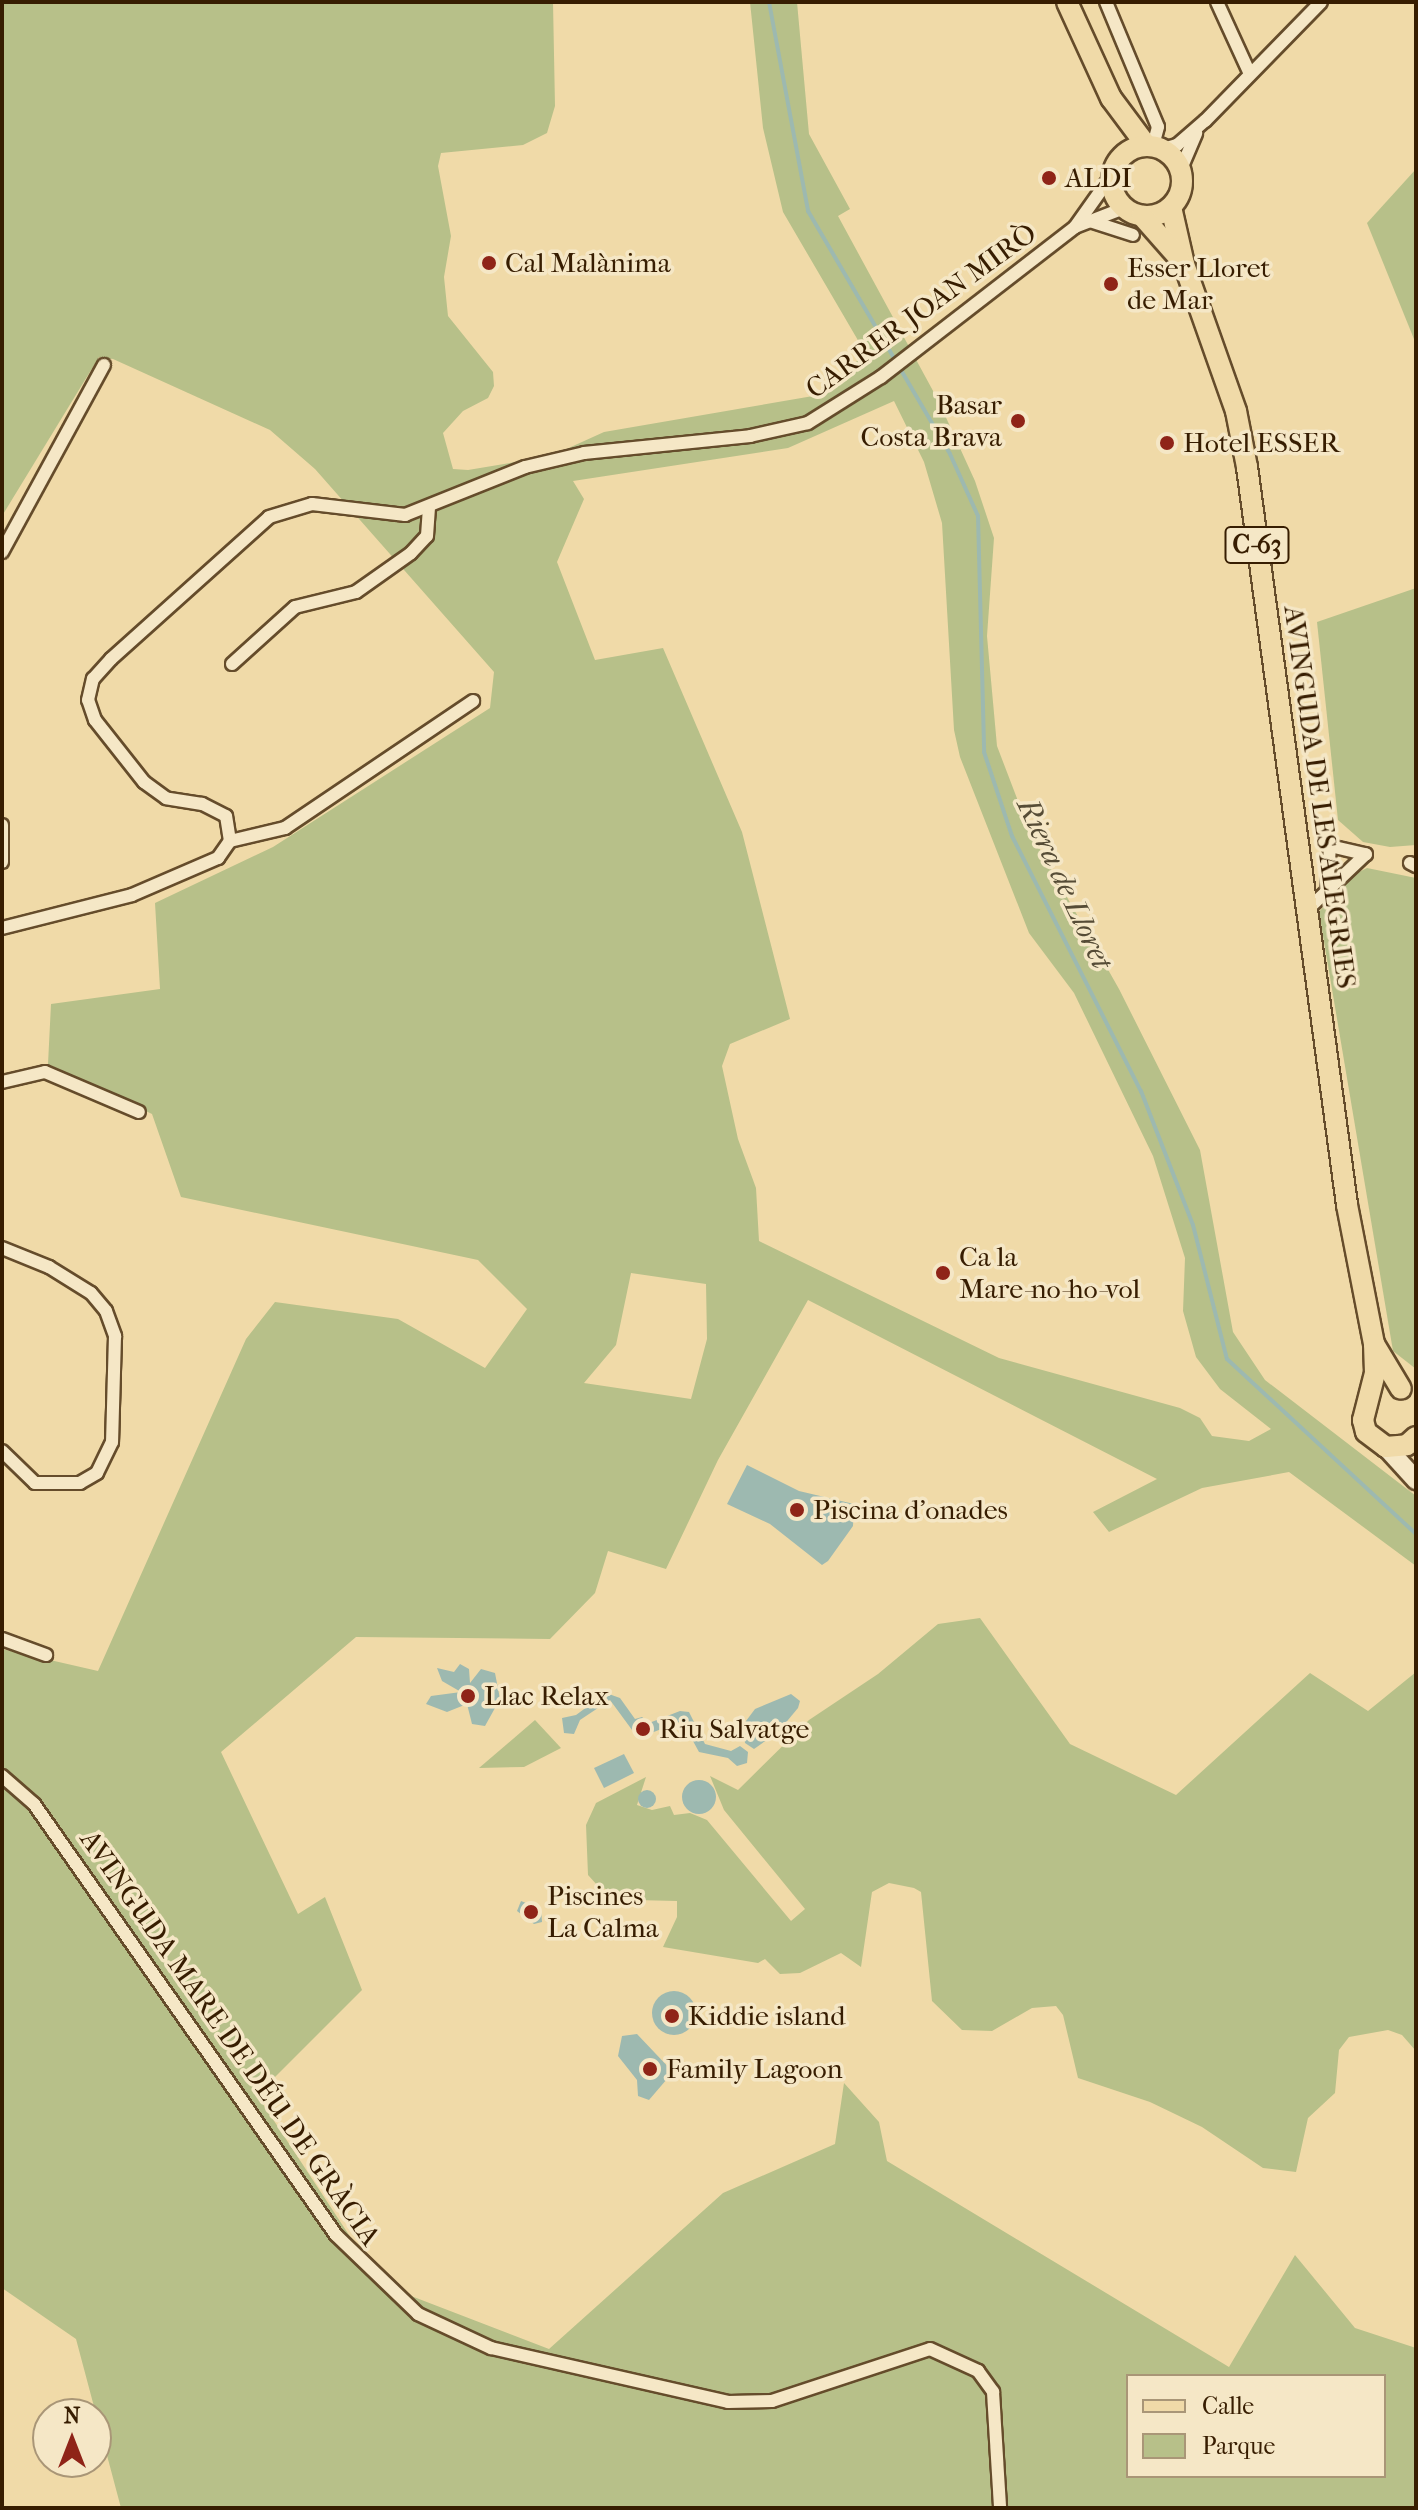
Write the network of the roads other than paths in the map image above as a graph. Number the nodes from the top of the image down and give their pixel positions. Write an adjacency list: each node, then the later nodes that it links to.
1 (1067, 2): 6 (main road, C-63)
2 (1106, 2): 8 (street)
3 (1217, 2): 5 (street)
4 (1321, 2): 5 (street)
5 (1250, 74): 7 (street)
6 (1111, 98): 8 (main road, C-63); 9 (main road, C-63)
7 (1205, 121): 8 (street); 10 (street)
8 (1154, 146): 9 (main road); 10 (main road, C-63)
9 (1116, 166): 12 (main road, C-63); 14 (street, CARRER JOAN MIRÒ)
10 (1181, 169): 11 (main road, C-63)
11 (1171, 207): 12 (main road); 15 (main road, AVINGUDA DE LES ALEGRIES / C-63)
12 (1133, 220): 13 (street, CARRER JOAN MIRÒ); 13 (street); 15 (main road, AVINGUDA DE LES ALEGRIES / C-63)
13 (1090, 221): 14 (street, CARRER JOAN MIRÒ)
14 (1075, 227): 17 (street, CARRER JOAN MIRÒ)
15 (1184, 264): 25 (main road, AVINGUDA DE LES ALEGRIES / C-63)
16 (104, 365): 18 (street)
17 (429, 509): 19 (street); 22 (street, CARRER JOAN MIRÒ)
18 (2, 552)
19 (232, 664)
20 (473, 701): 22 (street)
21 (2, 825): 23 (street)
22 (230, 841): 27 (street)
23 (2, 862)
24 (1327, 891): 24 (street); 25 (street)
25 (1307, 910): 32 (main road, AVINGUDA DE LES ALEGRIES / C-63)
26 (2, 919): 27 (street)
27 (19, 924): 28 (street)
28 (2, 928)
29 (2, 1082): 30 (street)
30 (139, 1112)
31 (2, 1248): 37 (street)
32 (1374, 1344): 33 (main road, C-63); 34 (main road, C-63)
33 (1408, 1394): 34 (main road)
34 (1371, 1397): 36 (main road)
35 (1416, 1439): 36 (main road)
36 (1386, 1447): 38 (main road)
37 (2, 1451)
38 (1416, 1480)
39 (2, 1639): 40 (street)
40 (46, 1655)
41 (2, 1776): 42 (street, AVINGUDA MARE DE DÉU DE GRÀCIA)
42 (1000, 2508)

